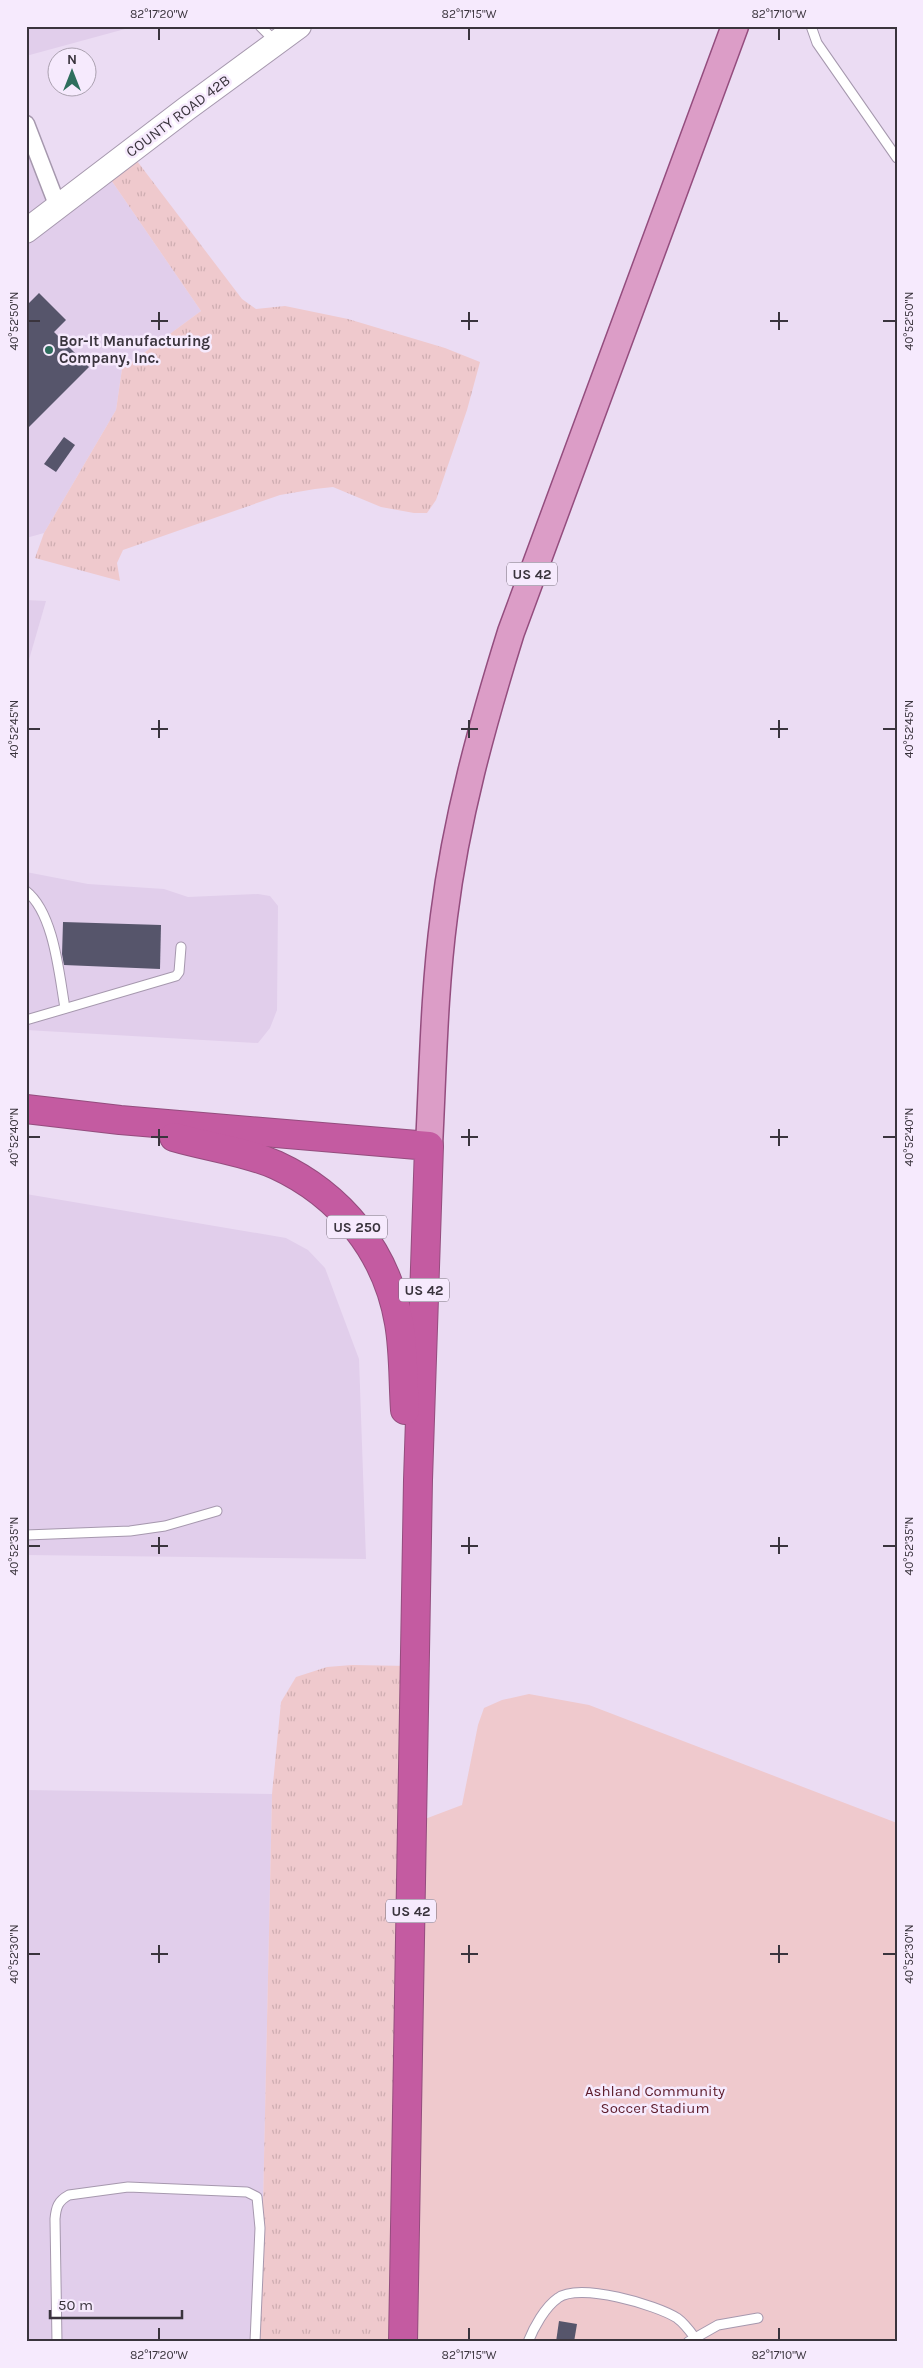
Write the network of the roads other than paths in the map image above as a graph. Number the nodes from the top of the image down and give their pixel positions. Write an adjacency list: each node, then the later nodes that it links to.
1 (260, 26): 5 (lane)
2 (299, 26): 5 (main road, COUNTY ROAD 42B)
3 (735, 26): 16 (main road, US 42)
4 (811, 26): 7 (lane)
5 (277, 43): 8 (main road, COUNTY ROAD 42B)
6 (26, 124): 8 (street)
7 (897, 158)
8 (58, 207): 9 (main road, COUNTY ROAD 42B)
9 (26, 232)
10 (26, 891): 12 (lane)
11 (181, 946): 12 (lane)
12 (65, 1008): 13 (lane)
13 (26, 1020)
14 (26, 1109): 15 (highway, US 250)
15 (120, 1120): 16 (highway, US 250); 17 (highway, US 250)
16 (429, 1146): 17 (highway, US 42)
17 (418, 1480): 24 (highway, US 42)
18 (217, 1511): 19 (lane)
19 (26, 1535)
20 (758, 2318): 21 (lane)
21 (692, 2340): 25 (lane)
22 (57, 2342): 23 (lane)
23 (255, 2342)
24 (404, 2342)
25 (528, 2342)

